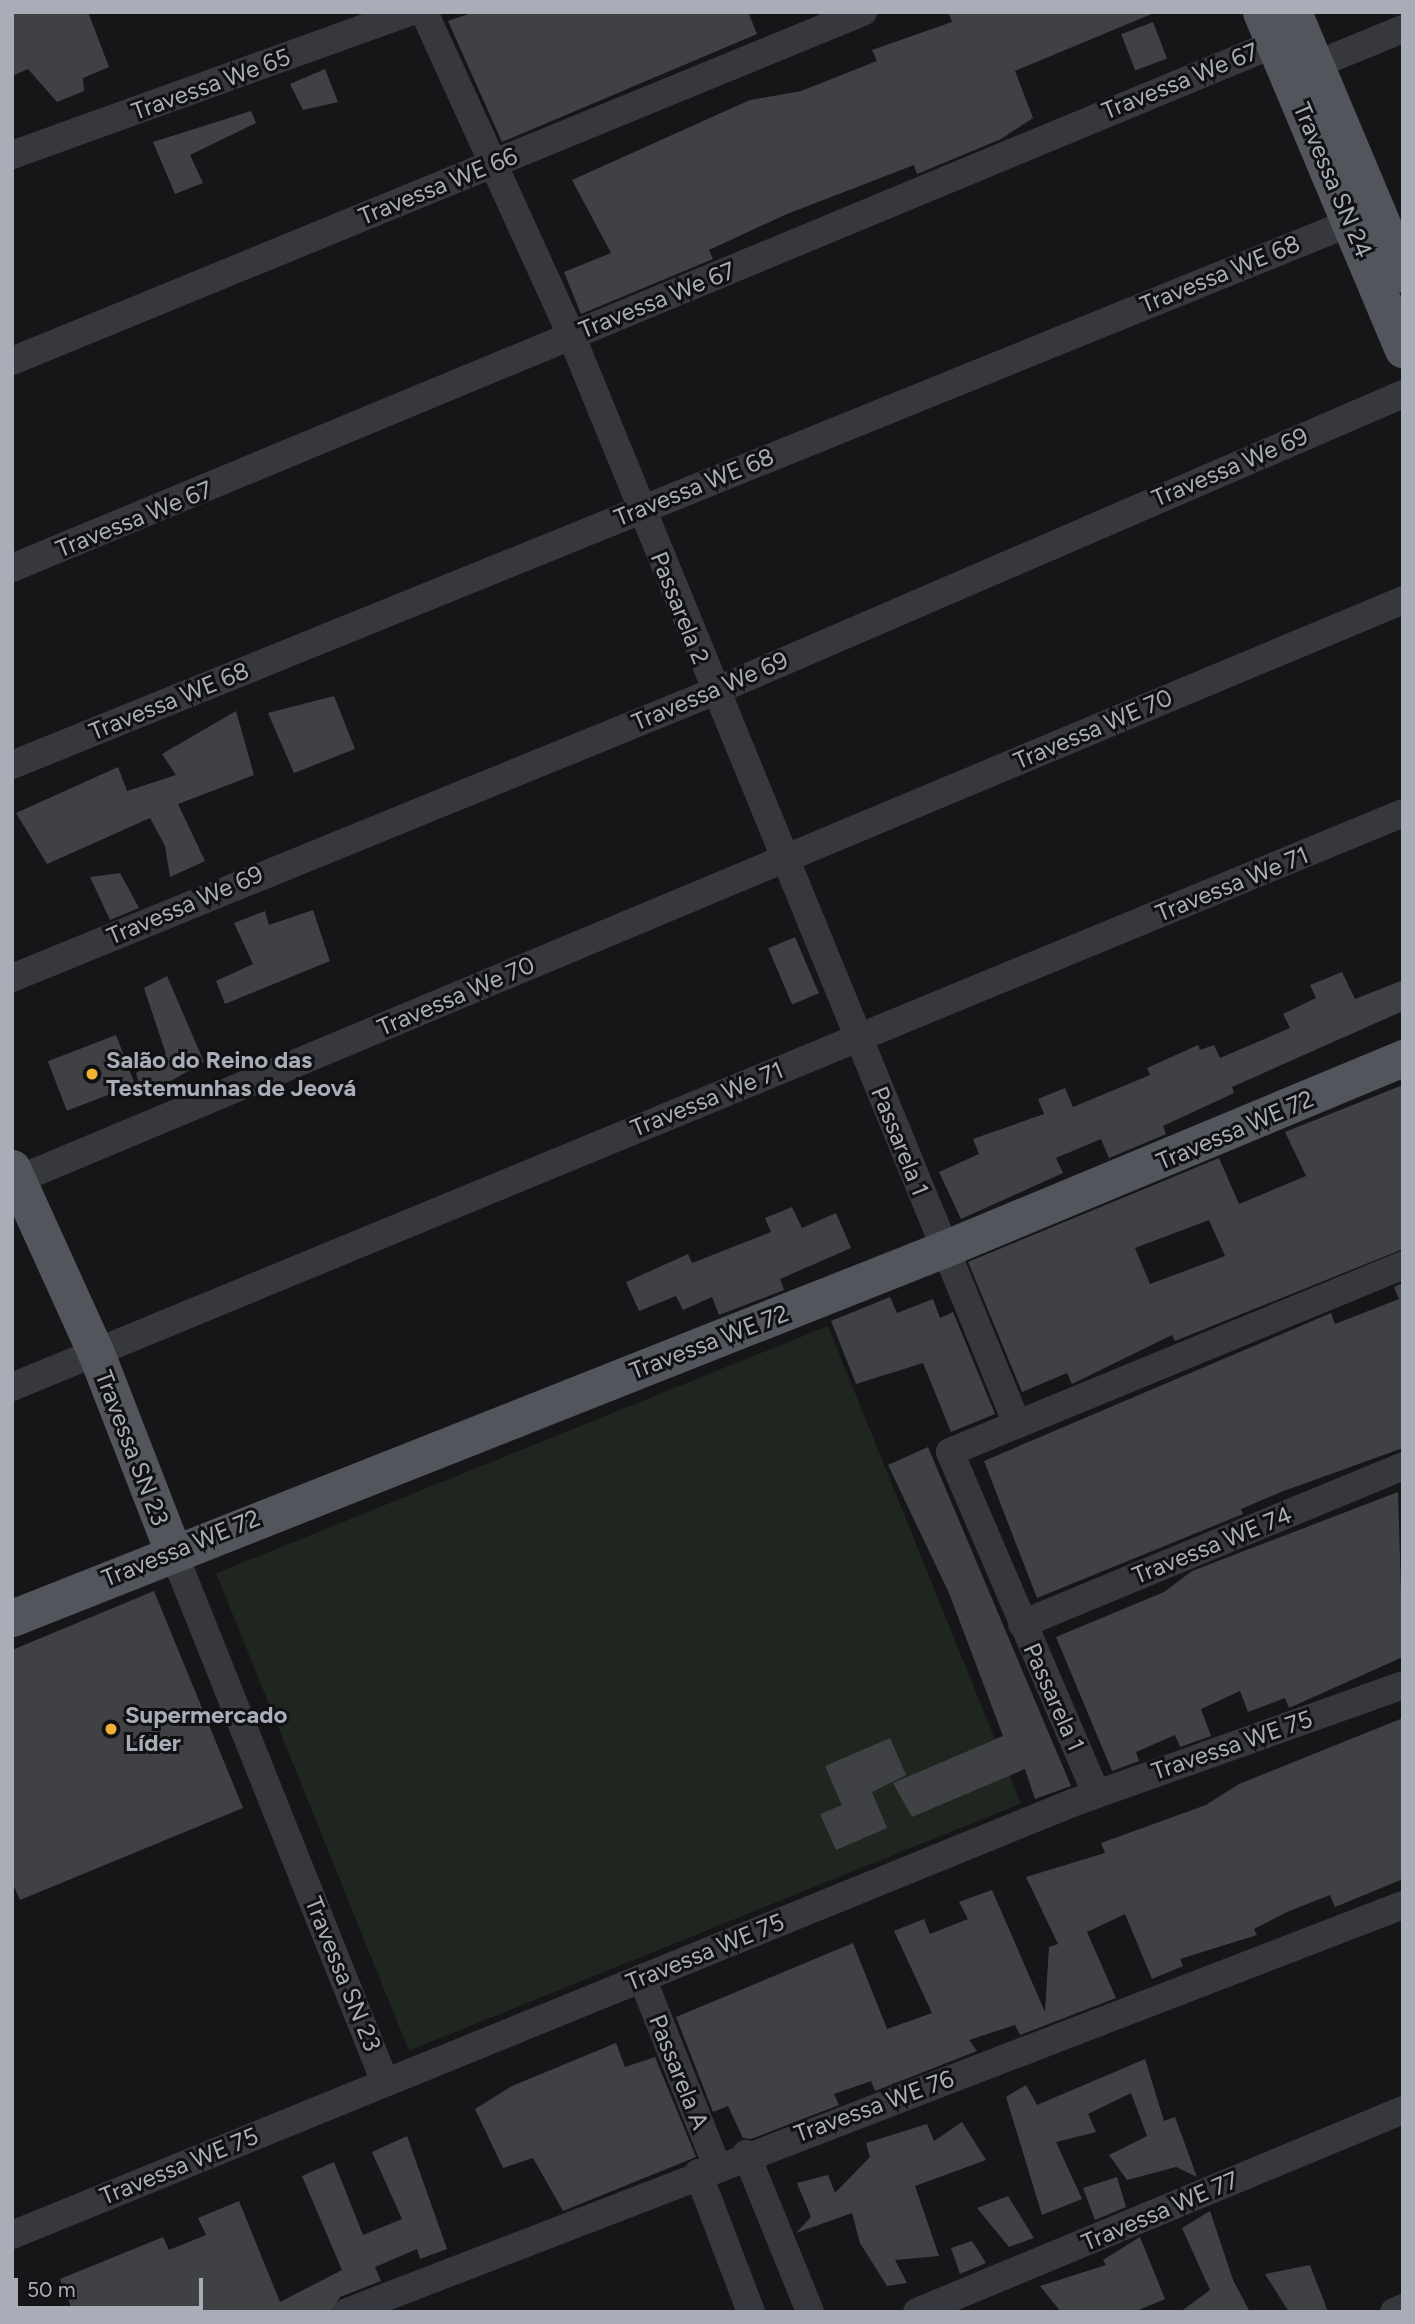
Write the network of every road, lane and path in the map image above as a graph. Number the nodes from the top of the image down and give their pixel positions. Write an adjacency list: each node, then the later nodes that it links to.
1 (410, 12): 6 (street, Travessa We 65)
2 (424, 12): 7 (street, Passarela 2)
3 (863, 12): 7 (street, Travessa WE 66)
4 (1403, 29): 5 (street, Travessa We 67)
5 (1289, 40): 8 (main road, Travessa SN 24); 10 (street, Travessa We 67)
6 (12, 155)
7 (492, 164): 10 (street, Passarela 2); 12 (street, Travessa WE 66)
8 (1364, 217): 9 (main road, Travessa SN 24); 14 (street, Travessa WE 68)
9 (1392, 259): 11 (main road, Travessa SN 24)
10 (571, 335): 14 (street, Passarela 2); 15 (street, Travessa We 67)
11 (1403, 349)
12 (12, 361)
13 (1403, 394): 17 (street, Travessa We 69)
14 (641, 509): 17 (street, Passarela 2); 18 (street, Travessa WE 68)
15 (12, 568)
16 (1403, 600): 20 (street, Travessa WE 70)
17 (713, 692): 20 (street, Passarela 2); 21 (street, Travessa We 69)
18 (12, 765)
19 (1403, 813): 22 (street, Travessa We 71)
20 (783, 858): 22 (street, Passarela 1); 24 (street, Travessa We 70)
21 (12, 978)
22 (857, 1037): 25 (street, Passarela 1); 27 (street, Travessa We 71)
23 (1403, 1059): 25 (main road, Travessa WE 72)
24 (14, 1177): 27 (main road, Travessa SN 23)
25 (944, 1249): 29 (street, Passarela 1); 31 (main road, Travessa WE 72)
26 (1403, 1265): 29 (street)
27 (96, 1353): 28 (street, Travessa We 71); 31 (main road, Travessa SN 23)
28 (12, 1387)
29 (1017, 1424): 33 (street, Passarela 1)
30 (1403, 1466): 33 (street, Travessa WE 74)
31 (172, 1549): 32 (main road, Travessa WE 72); 38 (street, Travessa SN 23)
32 (12, 1618)
33 (1022, 1624): 35 (street, Passarela 1)
34 (1403, 1685): 35 (street, Travessa WE 75)
35 (1096, 1793): 37 (street, Travessa WE 75)
36 (1403, 1905): 40 (street, Travessa WE 76)
37 (642, 1978): 38 (street, Travessa WE 75); 41 (street, Passarela A)
38 (386, 2082): 42 (street, Travessa WE 75)
39 (1403, 2110): 47 (street, Travessa WE 77)
40 (746, 2154): 41 (street, Travessa WE 76); 46 (street)
41 (708, 2170): 44 (street, Travessa WE 76); 45 (street, Passarela A)
42 (12, 2235)
43 (1403, 2308): 48 (street)
44 (347, 2312)
45 (751, 2312)
46 (810, 2312)
47 (917, 2312)
48 (1394, 2312)

